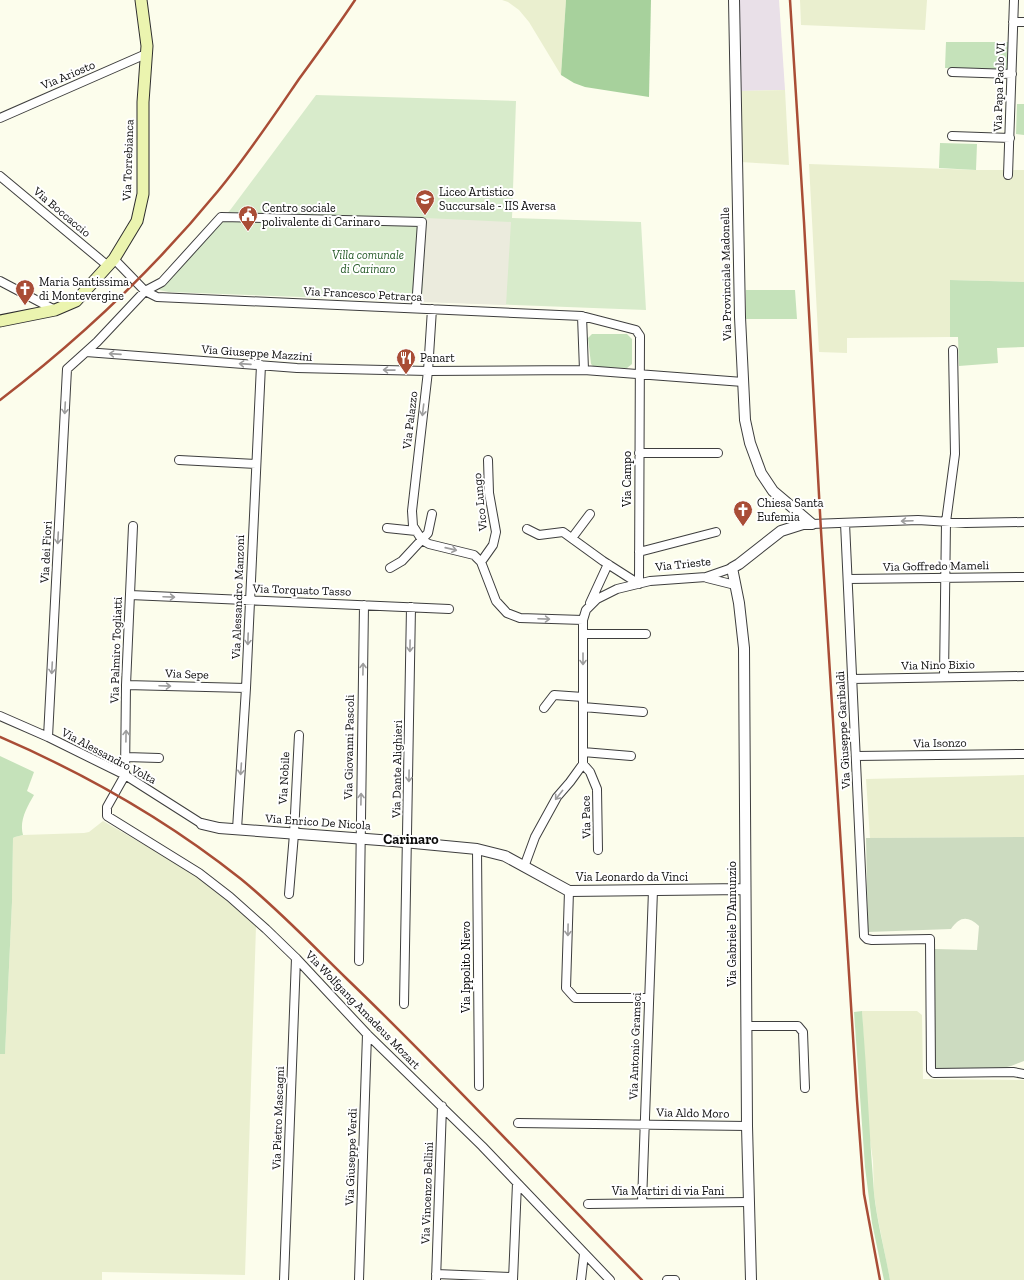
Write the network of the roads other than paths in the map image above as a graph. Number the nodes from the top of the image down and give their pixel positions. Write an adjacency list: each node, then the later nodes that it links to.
1 (141, 0): 6 (main road, Via Torrebianca)
2 (734, 0): 28 (street, Via Provinciale Madonelle)
3 (1014, 0): 4 (street, Via Papa Paolo VI)
4 (1014, 22): 5 (street); 8 (street, Via Papa Paolo VI)
5 (1024, 22)
6 (146, 54): 9 (street, Via Ariosto); 14 (main road, Via Torrebianca)
7 (952, 72): 8 (street)
8 (1012, 74): 11 (street, Via Papa Paolo VI)
9 (0, 118)
10 (952, 136): 11 (street)
11 (1010, 138): 12 (street, Via Papa Paolo VI)
12 (1008, 175)
13 (0, 176): 14 (street, Via Boccaccio)
14 (111, 263): 16 (street, Via Boccaccio); 19 (main road, Via Torrebianca)
15 (0, 280): 19 (street)
16 (145, 291): 17 (street, Via Francesco Petrarca); 17 (street); 23 (street)
17 (416, 308): 18 (street, Via Francesco Petrarca)
18 (432, 309): 20 (street, Via Francesco Petrarca); 26 (street, Via Palazzo)
19 (55, 310): 21 (main road, Via Torrebianca)
20 (582, 316): 25 (street); 27 (street, Via Francesco Petrarca)
21 (0, 321)
22 (953, 350): 37 (street)
23 (86, 352): 24 (street, Via Giuseppe Mazzini, one-way to 23); 77 (street, Via dei Fiori, one-way to 77)
24 (261, 365): 26 (street, Via Giuseppe Mazzini, one-way to 24); 33 (street, Via Alessandro Manzoni)
25 (584, 370): 26 (street, Via Giuseppe Mazzini); 27 (street, Via Giuseppe Mazzini)
26 (428, 371): 44 (street, Via Palazzo, one-way to 44)
27 (640, 375): 28 (street, Via Giuseppe Mazzini); 29 (street, Via Campo)
28 (743, 382): 39 (street, Via Provinciale Madonelle)
29 (639, 453): 30 (street); 46 (street, Via Campo)
30 (718, 453)
31 (179, 460): 33 (street)
32 (488, 460): 47 (street, Vico Lungo)
33 (256, 464): 58 (street, Via Alessandro Manzoni)
34 (432, 514): 44 (street)
35 (590, 514): 45 (street)
36 (845, 522): 37 (street, one-way to 36); 39 (street); 54 (street, Via Giuseppe Garibaldi)
37 (946, 522): 38 (street); 53 (street)
38 (1024, 522)
39 (812, 524): 50 (street, Via Trieste)
40 (134, 526): 57 (street, Via Palmiro Togliatti)
41 (387, 528): 44 (street)
42 (527, 529): 45 (street)
43 (716, 532): 46 (street)
44 (418, 535): 47 (street, one-way to 47); 49 (street)
45 (572, 538): 48 (street)
46 (639, 552): 55 (street, Via Campo)
47 (481, 562): 63 (street, one-way to 63)
48 (608, 564): 55 (street); 62 (street)
49 (390, 568)
50 (732, 568): 52 (street, Via Trieste); 56 (street, Via Gabriele D'Annunzio)
51 (1024, 577): 53 (street, Via Goffredo Mameli)
52 (706, 578): 55 (street, Via Trieste); 56 (street)
53 (945, 578): 54 (street, Via Goffredo Mameli); 67 (street)
54 (848, 579): 68 (street, Via Giuseppe Garibaldi)
55 (639, 584): 62 (street, Via Trieste)
56 (735, 585): 94 (street, Via Gabriele D'Annunzio)
57 (130, 595): 58 (street, Via Torquato Tasso, one-way to 58); 69 (street, Via Palmiro Togliatti)
58 (249, 600): 59 (street, Via Torquato Tasso); 70 (street, Via Alessandro Manzoni, one-way to 70)
59 (364, 605): 60 (street, Via Torquato Tasso); 89 (street, Via Giovanni Pascoli, one-way to 59)
60 (411, 607): 61 (street, Via Torquato Tasso); 90 (street, Via Dante Alighieri, one-way to 90)
61 (449, 608)
62 (586, 610): 63 (street)
63 (583, 620): 64 (street)
64 (583, 634): 65 (street); 71 (street, one-way to 71)
65 (646, 634)
66 (1024, 676): 67 (street, Via Nino Bixio)
67 (944, 677): 68 (street, Via Nino Bixio)
68 (852, 679): 82 (street, Via Giuseppe Garibaldi)
69 (126, 685): 70 (street, Via Sepe, one-way to 70); 80 (street, Via Palmiro Togliatti, one-way to 69)
70 (246, 688): 87 (street, Via Alessandro Manzoni, one-way to 87)
71 (583, 697): 72 (street); 73 (street)
72 (583, 707): 74 (street); 78 (street)
73 (544, 708)
74 (643, 712)
75 (0, 716): 77 (street, Via Alessandro Volta)
76 (299, 735): 88 (street, Via Nobile)
77 (48, 737): 85 (street, Via Alessandro Volta)
78 (583, 752): 81 (street); 84 (street)
79 (1024, 754): 82 (street, Via Isonzo)
80 (126, 756): 83 (street); 85 (street, Via Palmiro Togliatti)
81 (631, 756)
82 (856, 756): 104 (street, Via Giuseppe Garibaldi)
83 (159, 758)
84 (583, 764): 92 (street, Via Pace); 93 (street, one-way to 93)
85 (125, 775): 86 (street, Via Alessandro Volta); 98 (street, Via Wolfgang Amadeus Mozart)
86 (202, 824): 87 (street, Via Enrico De Nicola)
87 (237, 829): 88 (street, Via Enrico De Nicola)
88 (294, 834): 89 (street, Via Enrico De Nicola); 97 (street, Via Nobile)
89 (360, 838): 90 (street, Via Enrico De Nicola); 99 (street, Via Giovanni Pascoli)
90 (408, 842): 91 (street, Via Enrico De Nicola); 101 (street, Via Dante Alighieri)
91 (477, 849): 93 (street, Via Enrico De Nicola); 105 (street, Via Ippolito Nievo)
92 (598, 850)
93 (524, 867): 96 (street, Via Leonardo da Vinci)
94 (745, 889): 95 (street, Via Leonardo da Vinci); 102 (street, Via Gabriele D'Annunzio)
95 (653, 890): 96 (street, Via Leonardo da Vinci); 100 (street, Via Antonio Gramsci)
96 (569, 891): 100 (street, one-way to 100)
97 (289, 894)
98 (296, 958): 103 (street, Via Wolfgang Amadeus Mozart); 118 (street, Via Pietro Mascagni)
99 (359, 961)
100 (649, 998): 109 (street, Via Antonio Gramsci)
101 (404, 1004)
102 (746, 1026): 106 (street); 110 (street, Via Gabriele D'Annunzio)
103 (366, 1034): 107 (street, Via Wolfgang Amadeus Mozart); 119 (street, Via Giuseppe Verdi)
104 (1024, 1074)
105 (478, 1086)
106 (805, 1088)
107 (442, 1106): 111 (street, Via Wolfgang Amadeus Mozart); 116 (street, Via Vincenzo Bellini)
108 (518, 1123): 109 (street, Via Aldo Moro)
109 (644, 1125): 110 (street, Via Aldo Moro); 113 (street, Via Antonio Gramsci)
110 (747, 1126): 112 (street, Via Gabriele D'Annunzio)
111 (518, 1183): 115 (street, Via Wolfgang Amadeus Mozart); 117 (street)
112 (748, 1202): 113 (street, Via Martiri di via Fani); 124 (street, Via Gabriele D'Annunzio)
113 (642, 1203): 114 (street, Via Martiri di via Fani)
114 (588, 1204)
115 (584, 1254): 120 (street); 121 (street, Via Wolfgang Amadeus Mozart)
116 (436, 1277): 117 (street)
117 (513, 1279)
118 (284, 1280)
119 (359, 1280)
120 (581, 1280)
121 (610, 1280)
122 (667, 1280): 123 (street)
123 (675, 1280)
124 (751, 1280)

